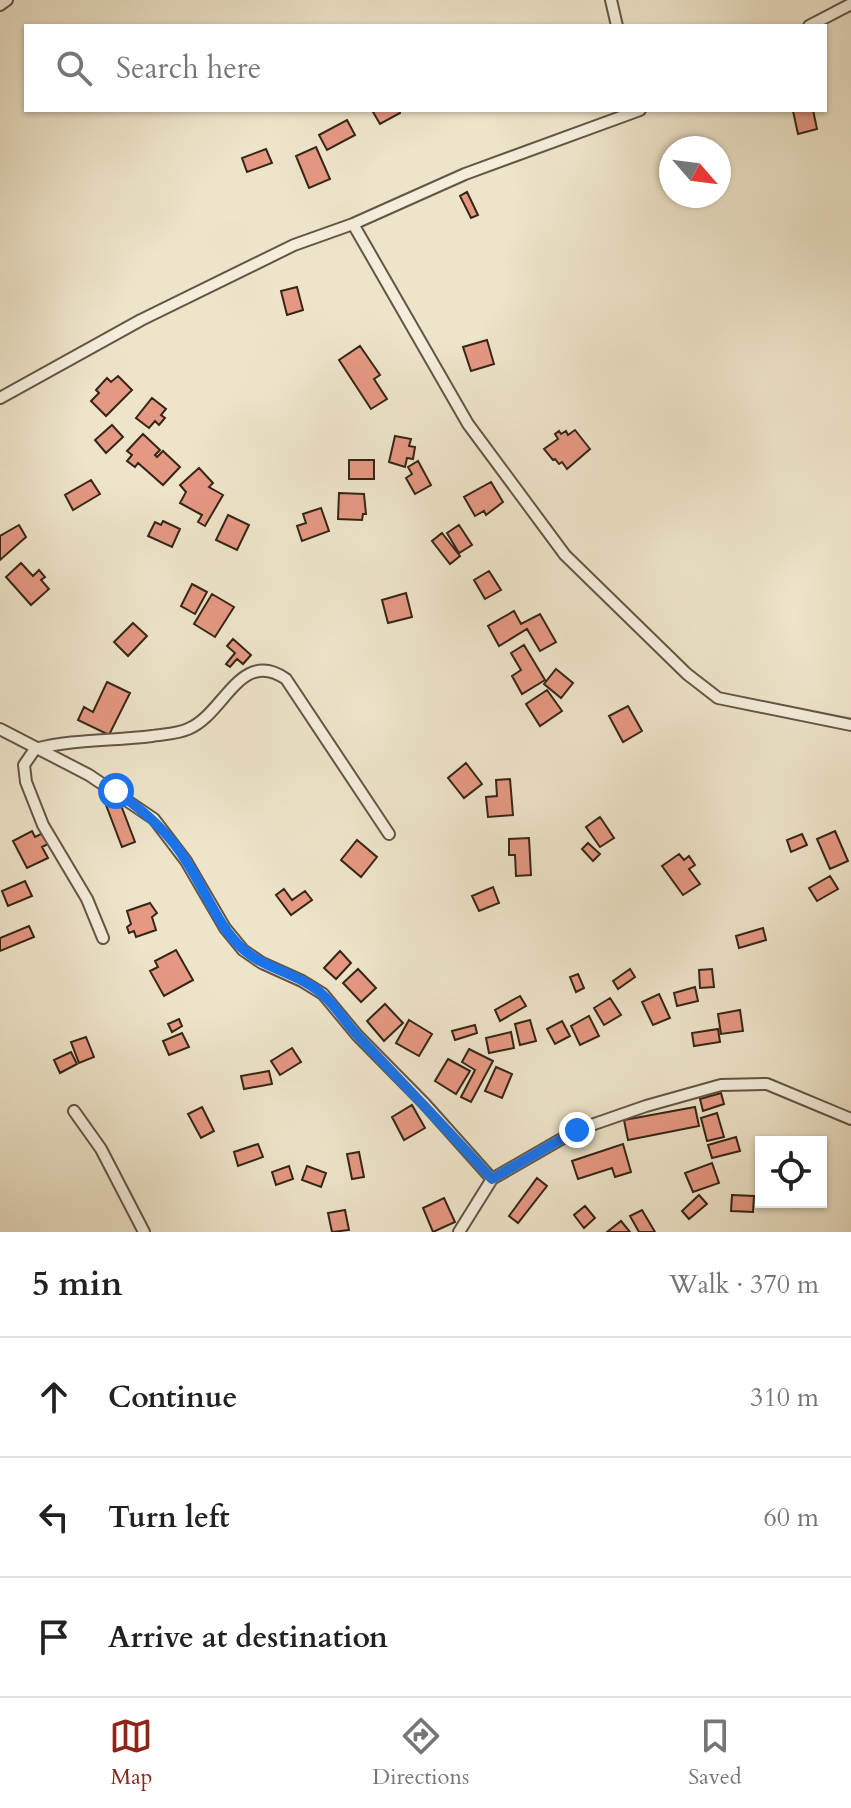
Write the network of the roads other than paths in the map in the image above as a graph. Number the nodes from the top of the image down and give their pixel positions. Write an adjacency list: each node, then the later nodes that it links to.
1 (7, 0): 4 (street)
2 (611, 0): 5 (street)
3 (851, 4): 6 (street)
4 (0, 5)
5 (617, 24)
6 (813, 24)
7 (633, 112): 8 (street)
8 (353, 224): 9 (street); 10 (street)
9 (0, 398)
10 (851, 725)
11 (0, 729): 12 (street)
12 (35, 749): 13 (street); 14 (street); 17 (street)
13 (389, 834)
14 (103, 938)
15 (74, 1111): 18 (street)
16 (851, 1119): 17 (street)
17 (492, 1179): 19 (street)
18 (144, 1232)
19 (459, 1232)

